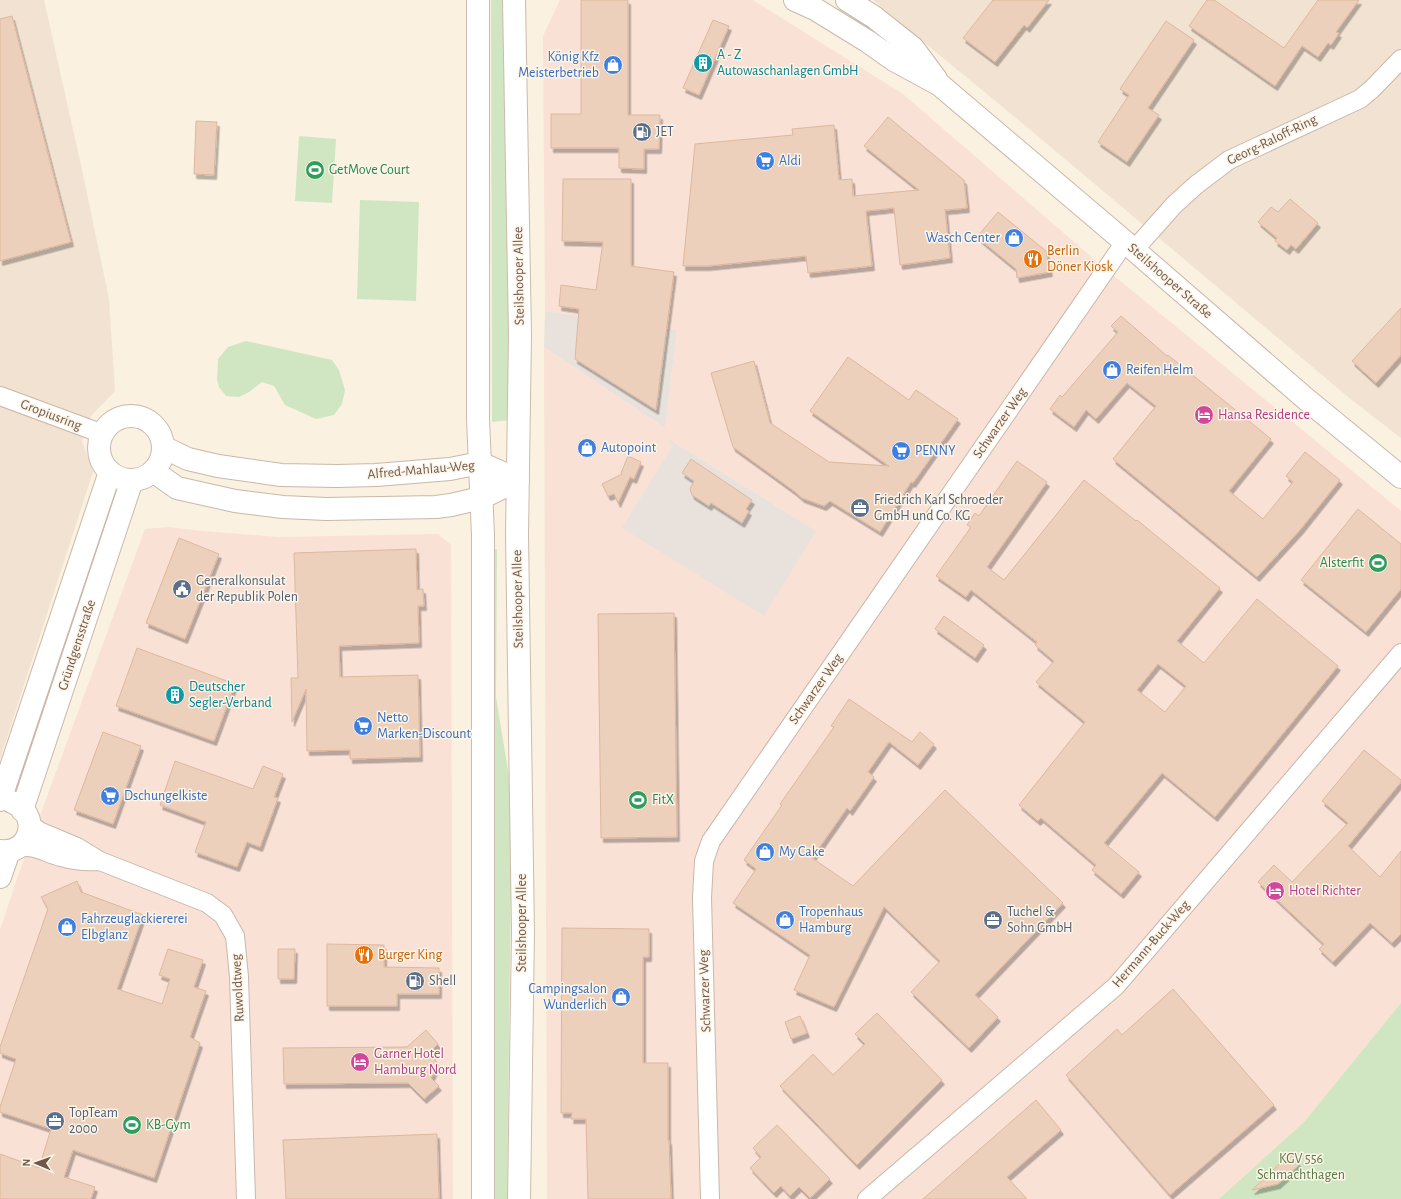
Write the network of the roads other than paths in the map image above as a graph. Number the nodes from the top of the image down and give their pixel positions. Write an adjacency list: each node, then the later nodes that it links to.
1 (478, 0): 11 (street)
2 (514, 0): 16 (street, Steilshooper Allee)
3 (795, 0): 6 (street, Steilshooper Straße)
4 (847, 0): 6 (street, Steilshooper Straße)
5 (1401, 59): 7 (street, Georg-Raloff-Ring)
6 (940, 85): 7 (street, Steilshooper Straße)
7 (1130, 246): 14 (street, Steilshooper Straße); 27 (street, Schwarzer Weg)
8 (0, 396): 9 (street, Gropiusring)
9 (102, 434): 10 (street); 13 (street)
10 (163, 448): 11 (street, Alfred-Mahlau-Weg); 12 (street)
11 (480, 463): 16 (street, Alfred-Mahlau-Weg); 17 (street)
12 (153, 471): 15 (street); 17 (street)
13 (110, 472): 15 (street); 19 (street, Gründgensstraße)
14 (1401, 477)
15 (132, 480): 20 (street, Gründgensstraße)
16 (518, 480): 17 (street); 26 (street, Steilshooper Allee)
17 (482, 498): 25 (street)
18 (1401, 653): 28 (street, Hermann-Buck-Weg)
19 (0, 800): 20 (street, Gründgensstraße)
20 (26, 817): 21 (street, Gründgensstraße); 22 (street, Ruwoldtweg)
21 (9, 850): 22 (street, Ruwoldtweg); 23 (street, Gründgensstraße)
22 (100, 861): 24 (street, Ruwoldtweg)
23 (0, 877)
24 (246, 1199)
25 (483, 1199)
26 (519, 1199)
27 (710, 1199)
28 (867, 1199)

